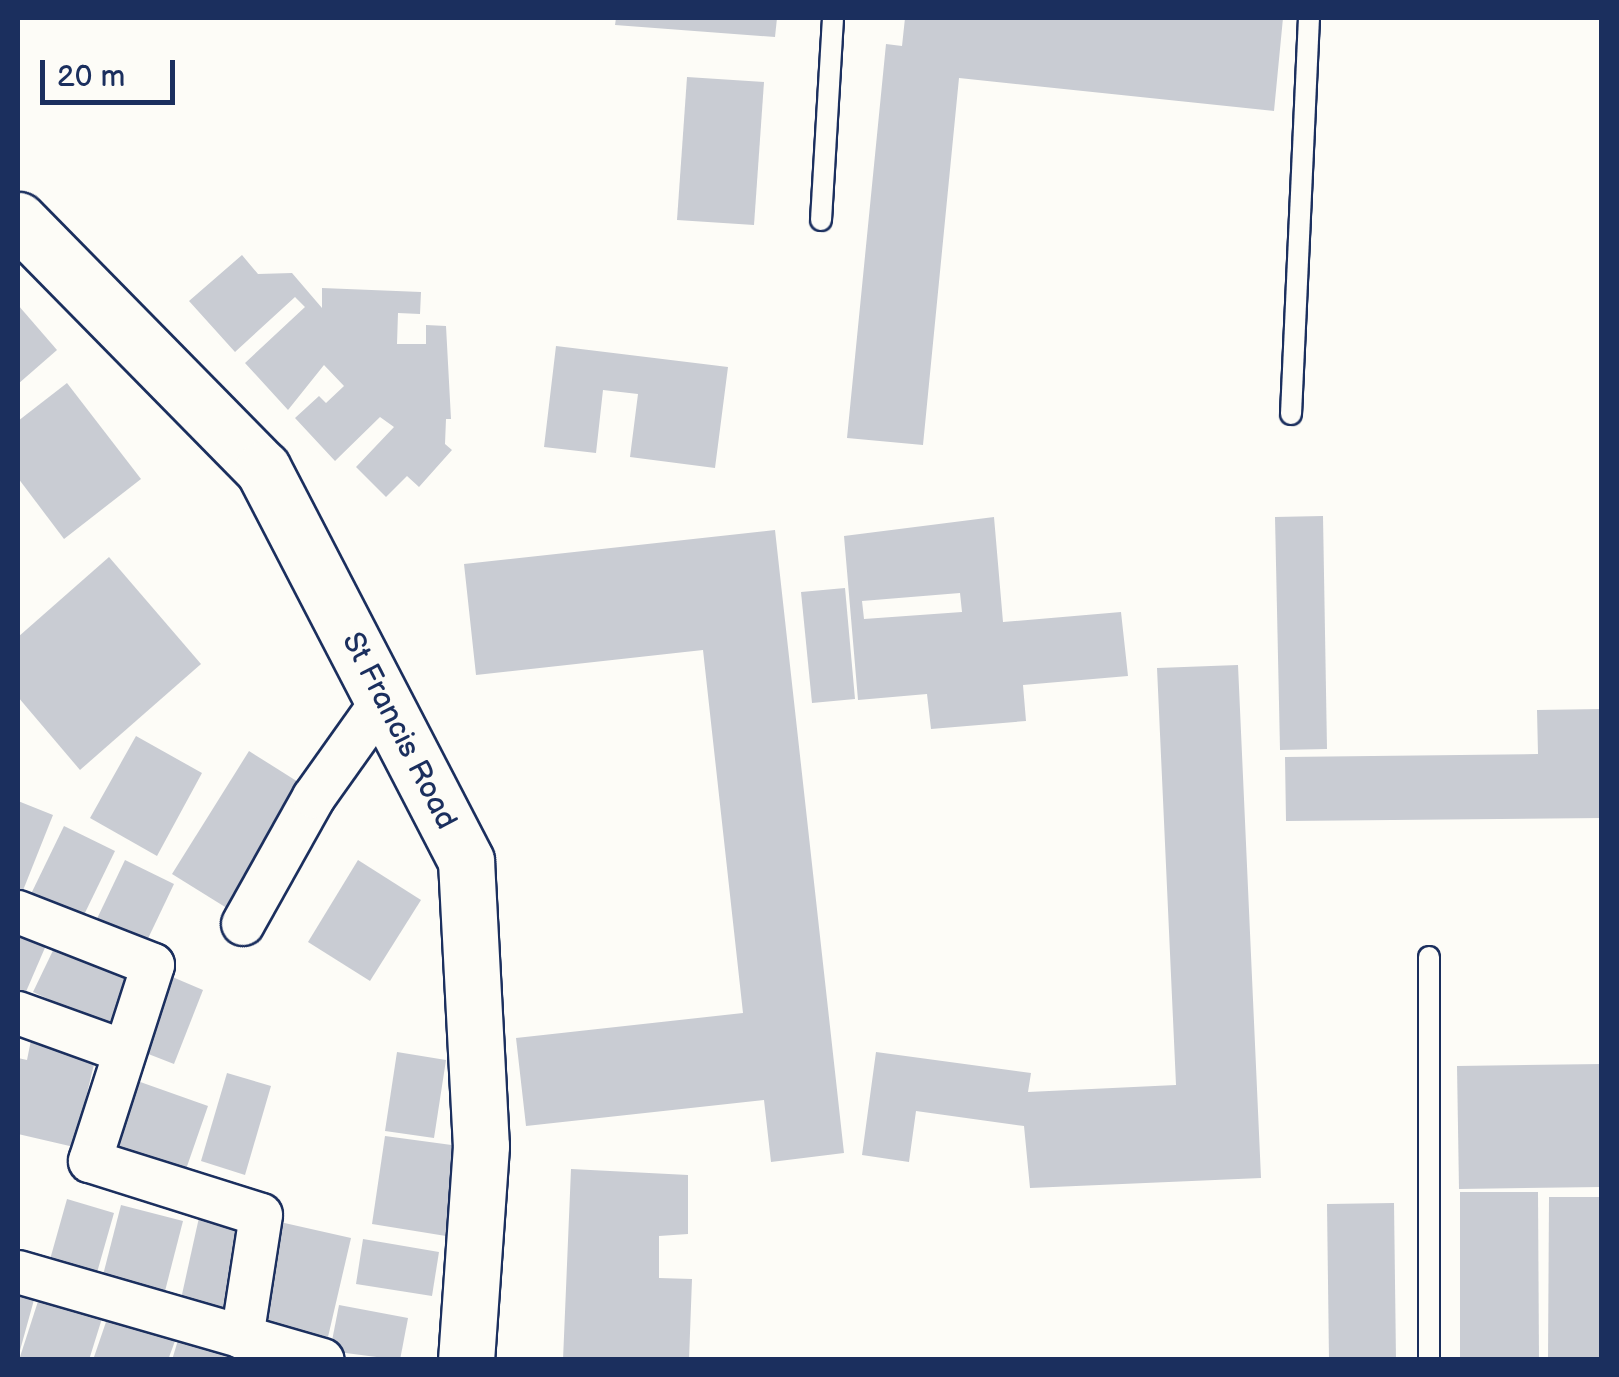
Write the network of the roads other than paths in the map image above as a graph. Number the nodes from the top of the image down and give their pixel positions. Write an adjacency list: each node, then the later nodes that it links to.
1 (833, 18): 4 (lane)
2 (1309, 18): 5 (lane)
3 (18, 220): 6 (street, St Francis Road)
4 (822, 220)
5 (1291, 414)
6 (383, 700): 8 (street); 15 (street, St Francis Road)
7 (18, 912): 11 (street)
8 (243, 924)
9 (1429, 956): 16 (lane)
10 (18, 1013): 11 (street)
11 (121, 1050): 13 (street)
12 (18, 1272): 13 (street)
13 (242, 1338): 14 (street)
14 (323, 1360)
15 (466, 1360)
16 (1429, 1360)

